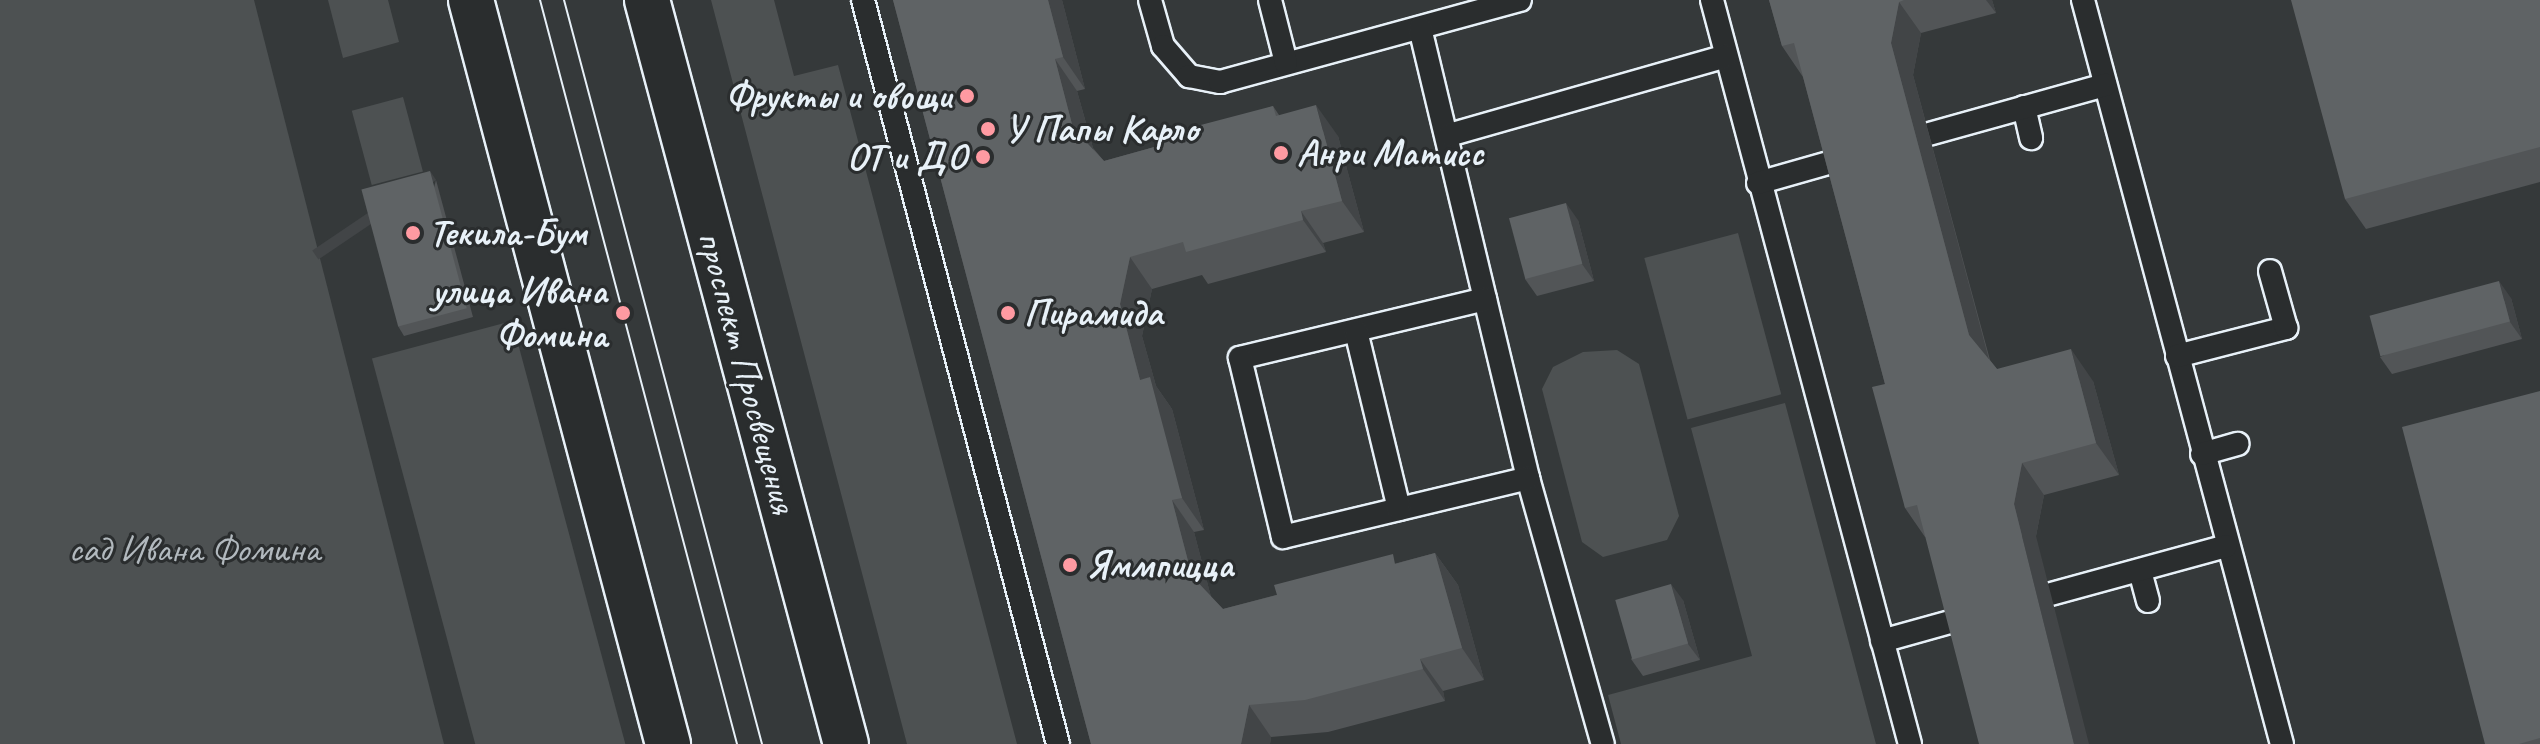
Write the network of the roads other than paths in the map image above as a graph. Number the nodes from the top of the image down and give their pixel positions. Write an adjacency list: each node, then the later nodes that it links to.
1 (471, 0): 33 (main road)
2 (647, 0): 34 (main road, проспект Просвещения)
3 (863, 0): 35 (lane)
4 (1150, 0): 11 (lane)
5 (1270, 0): 11 (lane)
6 (1520, 0): 9 (lane)
7 (1712, 0): 10 (lane)
8 (2083, 0): 12 (lane)
9 (1420, 28): 11 (lane); 15 (lane)
10 (1726, 56): 15 (lane); 18 (lane)
11 (1286, 63)
12 (2105, 85): 13 (lane); 22 (lane)
13 (2024, 107): 14 (lane); 16 (lane)
14 (1929, 134)
15 (1449, 135): 20 (lane)
16 (2031, 138)
17 (1839, 160): 18 (lane)
18 (1758, 183): 32 (lane)
19 (2270, 271): 22 (lane)
20 (1485, 299): 21 (lane); 25 (lane)
21 (1356, 331): 26 (lane); 26 (lane)
22 (2177, 356): 24 (lane)
23 (2238, 444): 24 (lane)
24 (2202, 454): 27 (lane)
25 (1528, 478): 26 (lane); 36 (lane)
26 (1399, 509)
27 (2226, 546): 28 (lane); 38 (lane)
28 (2140, 571): 29 (lane); 30 (lane)
29 (2051, 594)
30 (2148, 601)
31 (1961, 619): 32 (lane)
32 (1882, 641): 37 (lane)
33 (668, 744)
34 (846, 744)
35 (1058, 744)
36 (1602, 744)
37 (1910, 744)
38 (2282, 744)

